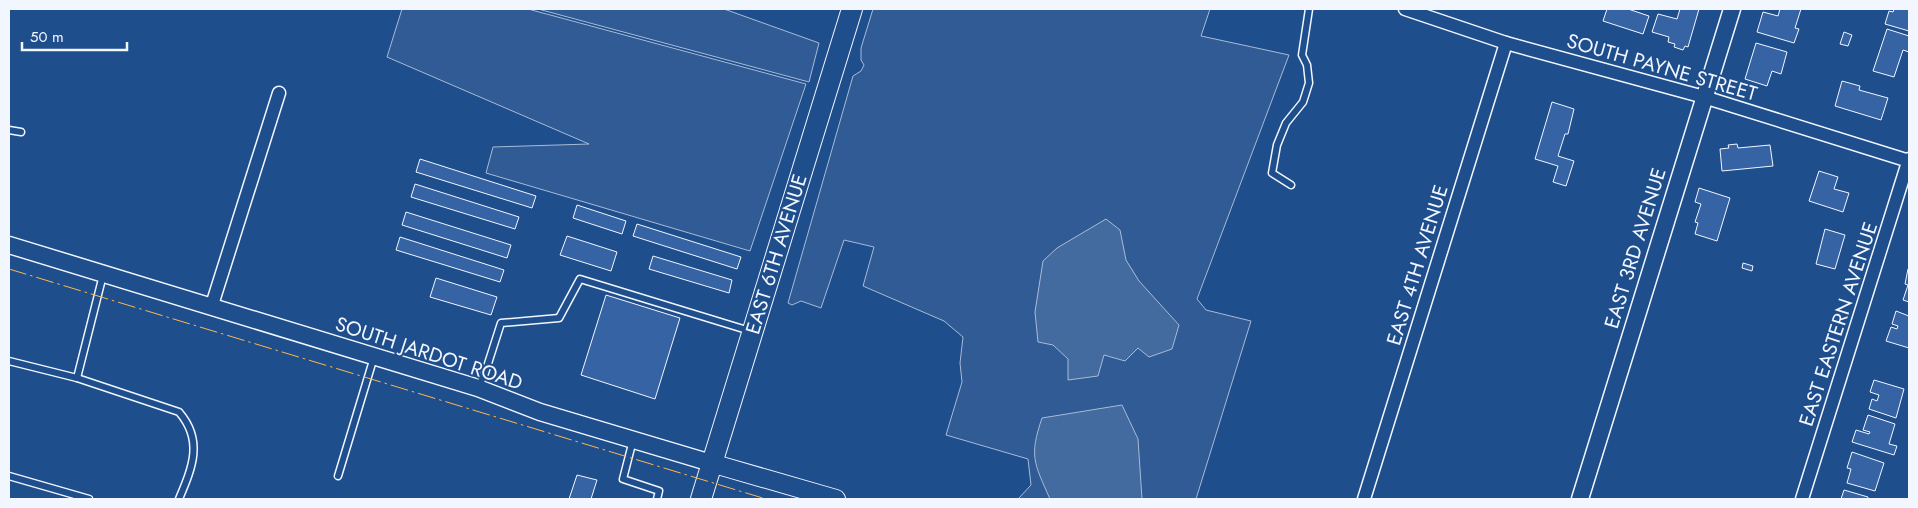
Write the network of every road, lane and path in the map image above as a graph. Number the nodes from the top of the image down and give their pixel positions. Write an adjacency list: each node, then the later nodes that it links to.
1 (852, 9): 15 (main road, EAST 6TH AVENUE)
2 (1308, 9): 11 (lane)
3 (1405, 9): 5 (street, SOUTH PAYNE STREET)
4 (1732, 9): 7 (street, EAST 3RD AVENUE)
5 (1506, 43): 7 (street, SOUTH PAYNE STREET); 29 (street, EAST 4TH AVENUE)
6 (279, 93): 14 (street)
7 (1704, 98): 10 (street, SOUTH PAYNE STREET); 30 (street, EAST 3RD AVENUE)
8 (9, 130): 9 (lane)
9 (21, 132)
10 (1909, 161): 31 (street, EAST EASTERN AVENUE)
11 (1291, 185)
12 (9, 245): 13 (street, SOUTH JARDOT ROAD)
13 (103, 274): 14 (street, SOUTH JARDOT ROAD); 18 (lane)
14 (211, 308): 16 (street, SOUTH JARDOT ROAD)
15 (752, 332): 19 (lane); 21 (main road, EAST 6TH AVENUE)
16 (374, 356): 19 (street, SOUTH JARDOT ROAD); 23 (lane)
17 (9, 361): 18 (lane)
18 (77, 378): 25 (lane)
19 (478, 388): 20 (street, SOUTH JARDOT ROAD)
20 (633, 439): 21 (street, SOUTH JARDOT ROAD); 26 (lane)
21 (711, 463): 27 (main road, EAST 6TH AVENUE); 28 (main road, SOUTH JARDOT ROAD)
22 (9, 476): 24 (lane)
23 (338, 476)
24 (90, 499)
25 (179, 499)
26 (657, 499)
27 (701, 499)
28 (836, 499)
29 (1364, 499)
30 (1580, 499)
31 (1802, 499)

